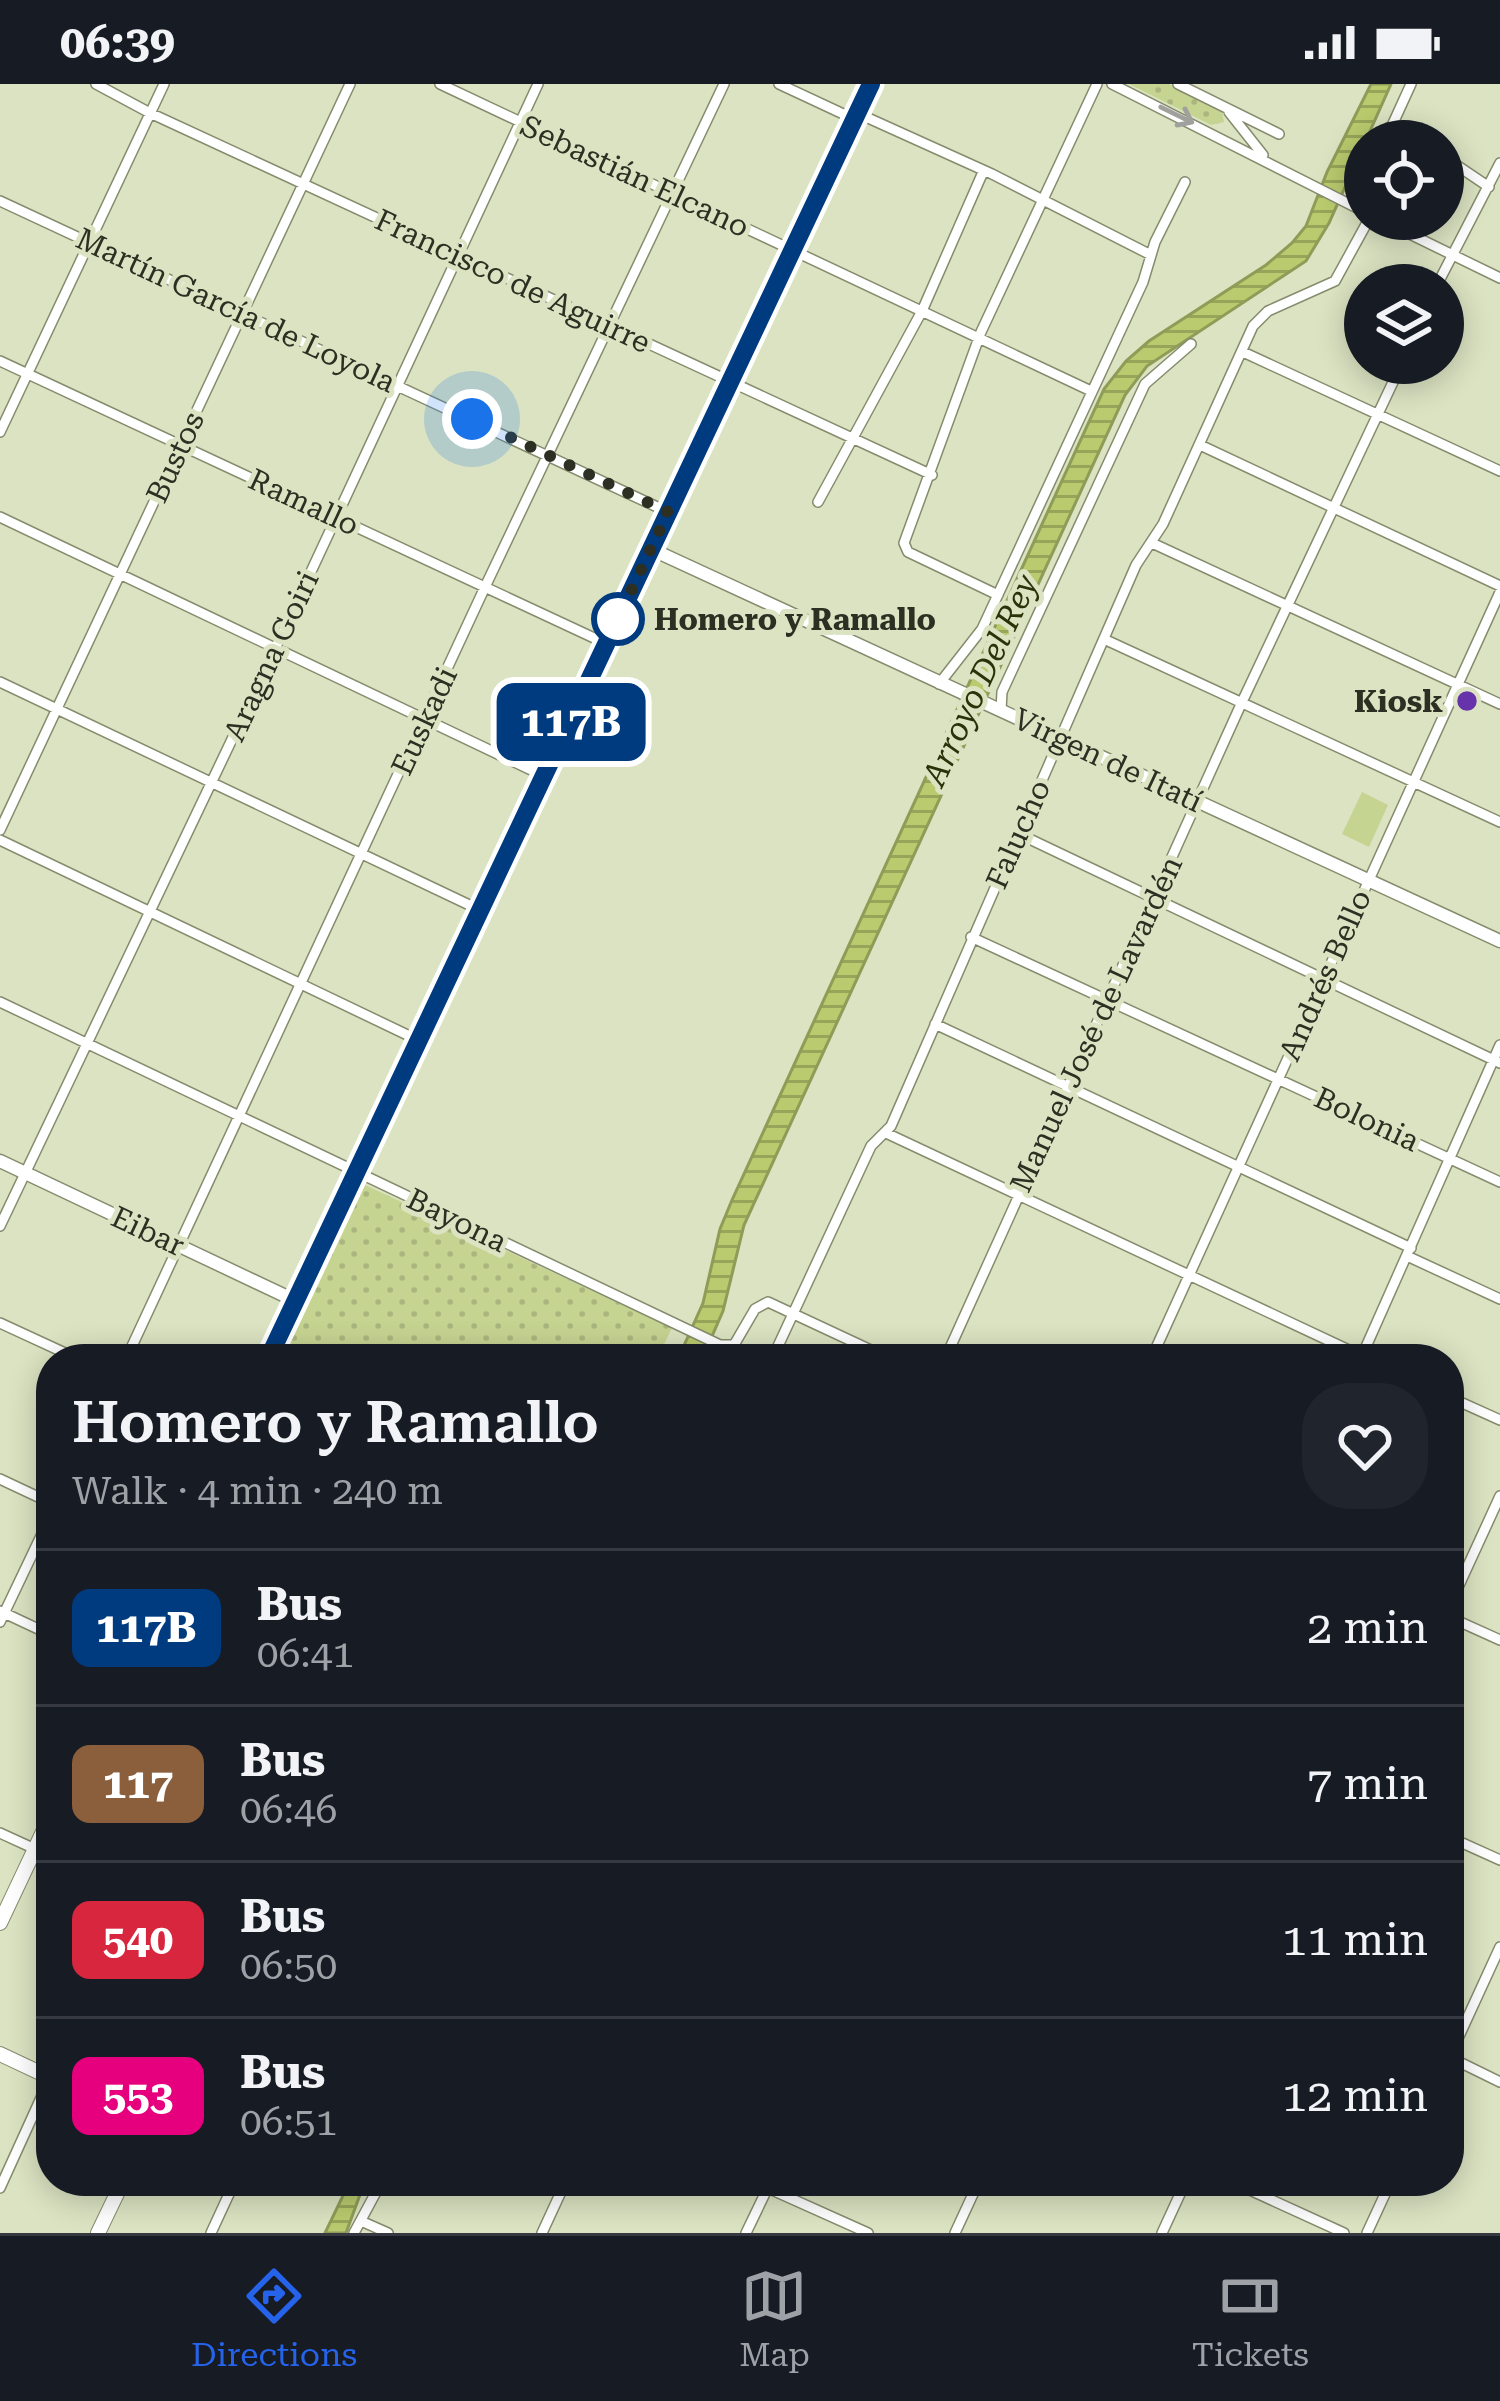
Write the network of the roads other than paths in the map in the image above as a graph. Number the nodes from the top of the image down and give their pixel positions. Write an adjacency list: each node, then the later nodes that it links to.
1 (96, 84): 14 (street, Francisco de Aguirre)
2 (164, 84): 14 (street)
3 (350, 84): 25 (street, Bustos)
4 (440, 84): 17 (street, Sebastián Elcano)
5 (538, 84): 17 (street, Aragna Goiri)
6 (724, 84): 27 (street, Euskadi)
7 (779, 84): 15 (street)
8 (871, 84): 15 (main road)
9 (1097, 84): 29 (street)
10 (1112, 84): 18 (street, one-way to 18)
11 (1178, 84): 13 (street)
12 (1411, 84): 16 (street)
13 (1229, 112): 18 (street); 19 (street); 20 (street)
14 (150, 113): 25 (street, Francisco de Aguirre); 33 (street)
15 (855, 116): 23 (street); 34 (main road)
16 (1394, 120)
17 (520, 122): 27 (street, Sebastián Elcano); 35 (street, Aragna Goiri)
18 (1213, 132): 20 (street)
19 (1279, 134)
20 (1268, 162): 30 (street)
21 (1499, 166): 26 (street)
22 (1464, 170): 26 (street)
23 (983, 172): 29 (street); 40 (street)
24 (1185, 182): 36 (street)
25 (303, 183): 35 (street, Francisco de Aguirre); 41 (street, Bustos)
26 (1489, 187): 37 (street)
27 (673, 193): 34 (street, Sebastián Elcano); 42 (street, Euskadi)
28 (0, 201): 33 (street, Martín García de Loyola)
29 (1041, 202): 36 (street); 43 (street)
30 (1344, 202)
31 (1355, 240): 45 (street, Falucho)
32 (1419, 240): 37 (street)
33 (89, 243): 41 (street, Martín García de Loyola); 47 (street)
34 (793, 250): 40 (street, Sebastián Elcano); 48 (main road)
35 (458, 254): 42 (street, Francisco de Aguirre); 49 (street, Aragna Goiri)
36 (1151, 255): 51 (street)
37 (1450, 256): 38 (street); 39 (street)
38 (1446, 264)
39 (1500, 278)
40 (922, 311): 43 (street, Sebastián Elcano); 54 (street)
41 (242, 314): 49 (street, Martín García de Loyola); 55 (street, Bustos)
42 (609, 325): 48 (street, Francisco de Aguirre); 57 (street, Euskadi)
43 (979, 340): 51 (street, Sebastián Elcano); 59 (street)
44 (1191, 344): 80 (street)
45 (1243, 352): 52 (street); 56 (street, Falucho)
46 (0, 361): 47 (street, Ramallo)
47 (29, 374): 53 (street); 55 (street, Ramallo)
48 (730, 382): 54 (street, Francisco de Aguirre); 62 (main road)
49 (396, 383): 57 (street, Martín García de Loyola); 63 (street, Aragna Goiri)
50 (1392, 384): 52 (street, Manuel José de Lavardén)
51 (1091, 391): 70 (street)
52 (1378, 414): 58 (street); 61 (street, Manuel José de Lavardén)
53 (0, 432)
54 (853, 438): 59 (street, Francisco de Aguirre); 60 (street)
55 (180, 444): 63 (street, Ramallo); 67 (street, Bustos)
56 (1200, 445): 61 (street); 65 (street, Falucho)
57 (548, 455): 62 (street, Martín García de Loyola); 68 (street, Euskadi)
58 (1500, 471)
59 (932, 475): 70 (street)
60 (818, 502)
61 (1333, 508): 69 (street); 71 (street, Manuel José de Lavardén)
62 (668, 512): 66 (main road)
63 (335, 516): 68 (street, Ramallo); 74 (street, Aragna Goiri)
64 (0, 517): 67 (street)
65 (1152, 543): 71 (street); 72 (street, Falucho)
66 (651, 549): 73 (main road); 77 (street, Virgen de Itatí)
67 (121, 575): 74 (street); 81 (street, Bustos)
68 (484, 587): 73 (street, Ramallo); 82 (street, Euskadi)
69 (1500, 589): 76 (street, Andrés Bello)
70 (998, 595): 77 (street)
71 (1287, 605): 76 (street); 78 (street, Manuel José de Lavardén)
72 (1106, 640): 78 (street); 83 (street, Falucho)
73 (607, 644): 84 (main road)
74 (275, 649): 82 (street); 85 (street, Aragna Goiri)
75 (0, 682): 81 (street)
76 (1457, 685): 79 (street); 86 (street, Andrés Bello)
77 (944, 686): 80 (street, Virgen de Itatí)
78 (1242, 702): 86 (street); 87 (street, Manuel José de Lavardén)
79 (1500, 704)
80 (996, 708): 83 (street, Virgen de Itatí)
81 (58, 710): 85 (street); 89 (street, Bustos)
82 (426, 719): 84 (street); 92 (street, Euskadi)
83 (1061, 737): 87 (street, Virgen de Itatí); 90 (street, Falucho)
84 (546, 777): 95 (main road)
85 (212, 781): 92 (street); 96 (street, Aragna Goiri)
86 (1412, 781): 88 (street); 93 (street, Andrés Bello)
87 (1197, 802): 93 (street, Virgen de Itatí); 94 (street, Manuel José de Lavardén)
88 (1500, 822)
89 (0, 830)
90 (1019, 834): 94 (street); 97 (street, Falucho)
91 (0, 840): 96 (street)
92 (363, 853): 95 (street); 100 (street, Euskadi)
93 (1368, 879): 98 (street, Virgen de Itatí); 99 (street, Andrés Bello)
94 (1154, 898): 99 (street); 101 (street, Manuel José de Lavardén)
95 (482, 910): 104 (main road)
96 (150, 912): 100 (street); 105 (street, Aragna Goiri)
97 (971, 938): 101 (street, Bolonia); 103 (street, Falucho)
98 (1500, 941)
99 (1324, 978): 107 (street); 108 (street, Andrés Bello)
100 (301, 984): 104 (street); 110 (street, Euskadi)
101 (1107, 1000): 108 (street, Bolonia); 109 (street, Manuel José de Lavardén)
102 (0, 1002): 105 (street, Bayona)
103 (935, 1024): 109 (street); 111 (street, Falucho)
104 (420, 1041): 115 (main road)
105 (88, 1045): 110 (street, Bayona); 116 (street, Aragna Goiri)
106 (1500, 1045): 107 (street)
107 (1497, 1061): 112 (street)
108 (1279, 1078): 112 (street, Bolonia); 114 (street, Andrés Bello)
109 (1067, 1084): 114 (street); 118 (street, Manuel José de Lavardén)
110 (241, 1114): 115 (street, Bayona); 120 (street, Euskadi)
111 (886, 1132): 118 (street); 125 (street, Falucho)
112 (1450, 1158): 117 (street, Bolonia); 121 (street)
113 (0, 1161): 116 (street, Eibar)
114 (1240, 1166): 121 (street); 122 (street, Andrés Bello)
115 (358, 1172): 124 (main road); 130 (street, Bayona)
116 (25, 1174): 119 (street, Aragna Goiri); 120 (street, Eibar)
117 (1500, 1182)
118 (1018, 1194): 122 (street); 134 (street, Manuel José de Lavardén)
119 (0, 1226)
120 (178, 1246): 124 (street, Eibar); 128 (street, Euskadi)
121 (1409, 1252): 123 (street); 137 (street)
122 (1190, 1274): 135 (street, Andrés Bello); 136 (street)
123 (1500, 1299)
124 (296, 1300): 129 (main road)
125 (793, 1312): 131 (street, Bayona); 132 (street, Falucho); 133 (street)
126 (0, 1323): 127 (street)
127 (46, 1344)
128 (133, 1344)
129 (275, 1344)
130 (718, 1344)
131 (735, 1344)
132 (779, 1344)
133 (859, 1344)
134 (952, 1344)
135 (1157, 1344)
136 (1334, 1344)
137 (1369, 1344)
138 (1464, 1404): 139 (street)
139 (1500, 1420)
140 (0, 1479): 141 (street)
141 (36, 1496)
142 (1500, 1496): 144 (street)
143 (36, 1546): 145 (street)
144 (1464, 1574)
145 (2, 1615): 147 (street)
146 (1464, 1624): 148 (street)
147 (36, 1629)
148 (1500, 1640)
149 (0, 1833): 151 (street)
150 (1464, 1844): 152 (street)
151 (35, 1850): 153 (main road)
152 (1500, 1860)
153 (0, 1923)
154 (1500, 1947): 155 (street)
155 (1464, 2025)
156 (0, 2054): 158 (main road)
157 (1464, 2065): 159 (street)
158 (36, 2071)
159 (1500, 2082)
160 (36, 2110): 161 (street)
161 (0, 2188)
162 (116, 2196): 173 (main road)
163 (228, 2196): 174 (street)
164 (374, 2196): 172 (street)
165 (559, 2196): 177 (street)
166 (764, 2196): 178 (street)
167 (792, 2196): 179 (street)
168 (972, 2196): 180 (street)
169 (1179, 2196): 181 (street)
170 (1263, 2196): 182 (street)
171 (1384, 2196): 183 (street)
172 (361, 2221): 175 (street); 176 (street)
173 (98, 2233)
174 (212, 2233)
175 (354, 2233)
176 (388, 2233)
177 (542, 2233)
178 (746, 2233)
179 (868, 2233)
180 (955, 2233)
181 (1162, 2233)
182 (1344, 2233)
183 (1367, 2233)

